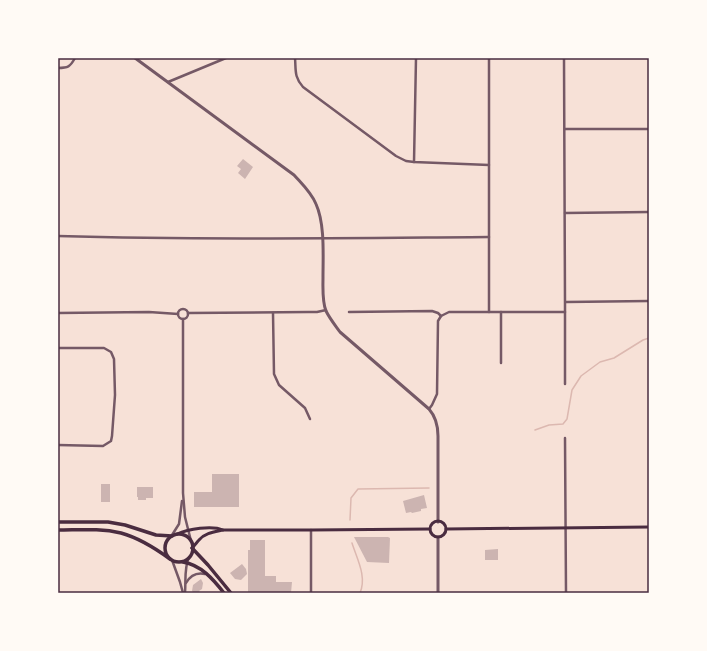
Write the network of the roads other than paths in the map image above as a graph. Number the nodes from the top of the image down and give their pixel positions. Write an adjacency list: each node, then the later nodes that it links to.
1 (75, 58): 8 (street)
2 (135, 58): 9 (street)
3 (226, 58): 9 (street)
4 (296, 58): 12 (street)
5 (416, 58): 12 (street)
6 (489, 58): 13 (street)
7 (564, 58): 10 (street)
8 (58, 68)
9 (167, 82): 18 (street)
10 (565, 129): 11 (street); 15 (street)
11 (649, 129)
12 (414, 162): 13 (street)
13 (489, 164): 17 (street)
14 (649, 212): 15 (street)
15 (565, 213): 20 (street)
16 (58, 236): 18 (street)
17 (489, 237): 18 (street); 24 (street)
18 (323, 238): 21 (street)
19 (649, 301): 20 (street)
20 (565, 302): 26 (street)
21 (326, 310): 22 (street); 35 (street)
22 (274, 312): 28 (street); 36 (street)
23 (349, 312): 30 (street)
24 (489, 312): 25 (street); 30 (street)
25 (501, 312): 26 (street); 33 (street)
26 (565, 312): 34 (street)
27 (58, 313): 29 (street)
28 (188, 313): 29 (street); 31 (street)
29 (178, 314): 31 (street)
30 (441, 316): 35 (street)
31 (183, 319): 39 (street)
32 (58, 348): 38 (street)
33 (502, 363)
34 (564, 384)
35 (429, 408): 41 (street)
36 (310, 419)
37 (565, 438): 43 (street)
38 (58, 445)
39 (183, 493): 47 (street); 51 (street)
40 (58, 522): 51 (main road)
41 (438, 522): 44 (main road); 45 (main road)
42 (649, 527): 43 (main road)
43 (565, 528): 45 (main road); 66 (street)
44 (430, 529): 49 (main road); 52 (main road)
45 (446, 529): 52 (main road)
46 (58, 530): 56 (main road)
47 (188, 530): 48 (main road); 50 (main road); 53 (street)
48 (223, 530): 49 (main road); 54 (main road)
49 (311, 530): 64 (street)
50 (177, 534): 51 (main road); 53 (main road)
51 (172, 536): 56 (main road)
52 (438, 538): 65 (street)
53 (191, 541): 54 (main road)
54 (192, 548): 55 (main road); 63 (main road)
55 (189, 557): 57 (main road); 58 (street)
56 (171, 559): 57 (main road); 61 (street)
57 (181, 562): 58 (main road)
58 (187, 562): 59 (main road); 60 (street)
59 (208, 575): 60 (street); 62 (main road)
60 (186, 584): 61 (street)
61 (184, 593)
62 (224, 593)
63 (231, 593)
64 (311, 593)
65 (438, 593)
66 (566, 593)

